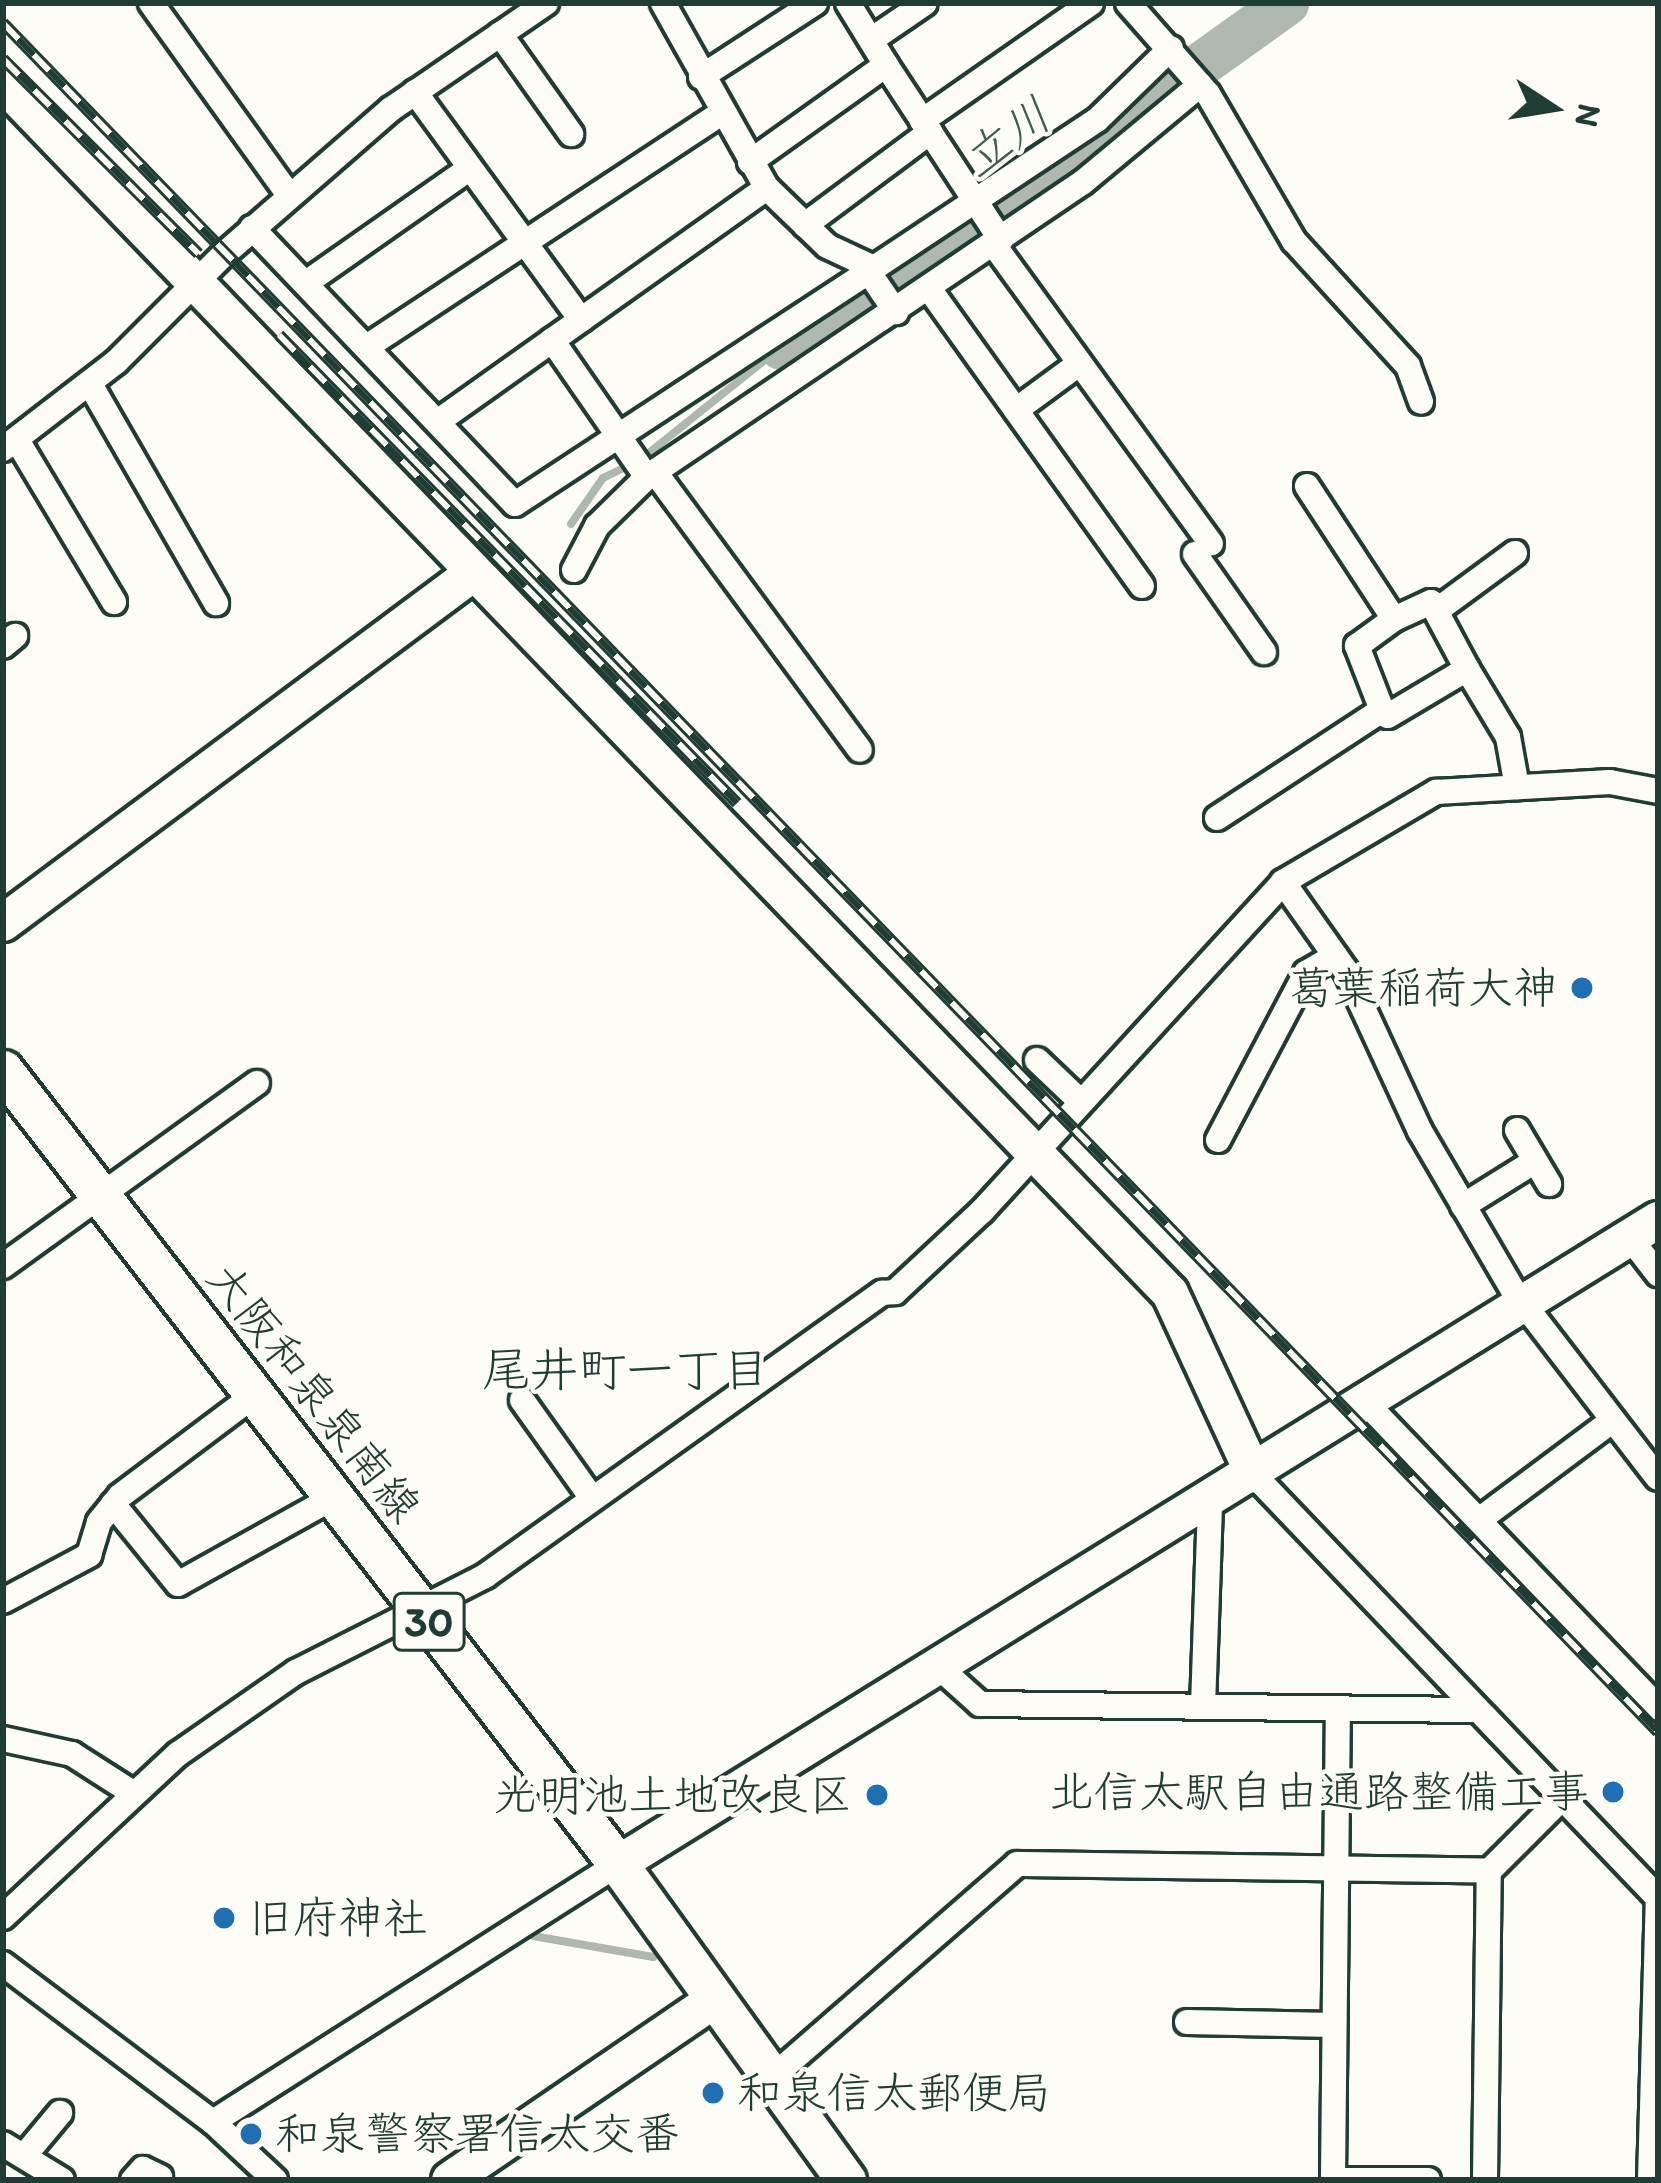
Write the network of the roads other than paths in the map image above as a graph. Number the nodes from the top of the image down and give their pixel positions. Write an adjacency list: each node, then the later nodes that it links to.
1 (151, 3): 23 (street)
2 (546, 3): 9 (street)
3 (663, 3): 13 (street)
4 (814, 3): 13 (street)
5 (848, 3): 10 (street)
6 (925, 3): 10 (street)
7 (1091, 3): 18 (street)
8 (1128, 3): 11 (street)
9 (500, 34): 16 (street); 19 (street)
10 (871, 40): 12 (street)
11 (1174, 53): 15 (street); 24 (street)
12 (886, 65): 18 (street); 20 (street)
13 (701, 76): 17 (street)
14 (3, 83): 30 (street)
15 (1199, 84): 27 (street); 39 (street)
16 (415, 92): 21 (street); 23 (street)
17 (720, 114): 20 (street); 28 (street)
18 (926, 127): 24 (street); 25 (street)
19 (571, 134)
20 (750, 162): 22 (street)
21 (470, 168): 28 (street); 31 (street)
22 (766, 188): 25 (street); 34 (street)
23 (289, 195): 26 (street)
24 (976, 206): 27 (street); 29 (street)
25 (805, 225): 29 (street)
26 (252, 228): 30 (street); 31 (street)
27 (998, 241): 32 (street); 37 (street)
28 (524, 243): 34 (street); 36 (street)
29 (873, 273): 33 (street); 42 (street)
30 (197, 282): 38 (street); 48 (street)
31 (305, 283): 36 (street)
32 (930, 290): 33 (street); 40 (street)
33 (894, 310): 44 (street)
34 (581, 320): 35 (street)
35 (552, 340): 41 (street); 42 (street)
36 (368, 346): 41 (street)
37 (1080, 363): 40 (street); 54 (street)
38 (90, 384): 43 (street); 51 (street)
39 (1420, 401)
40 (1016, 410): 49 (street)
41 (440, 420): 42 (street)
42 (623, 441): 44 (street)
43 (10, 444): 50 (street)
44 (650, 475): 47 (street); 57 (street)
45 (1307, 486): 53 (street)
46 (1515, 554): 52 (street)
47 (574, 570)
48 (473, 573): 62 (street); 72 (street)
49 (1142, 586)
50 (114, 602)
51 (216, 603)
52 (1436, 611): 53 (street); 55 (street)
53 (1394, 619): 56 (street)
54 (1264, 652)
55 (1467, 669): 56 (street); 58 (street)
56 (1382, 710): 60 (street)
57 (860, 750)
58 (1516, 788): 59 (street); 61 (street)
59 (1658, 791)
60 (1217, 818)
61 (1283, 883): 63 (street); 67 (street)
62 (3, 923)
63 (1336, 956): 71 (street); 76 (street)
64 (1037, 1060): 67 (street)
65 (3, 1070): 75 (main road, 大阪和泉泉南線 / 30)
66 (257, 1083): 68 (street)
67 (1080, 1101): 72 (street)
68 (216, 1114): 70 (street); 75 (street)
69 (1516, 1130): 73 (street)
70 (232, 1136)
71 (1218, 1140)
72 (1035, 1152): 85 (street); 88 (street)
73 (1535, 1161): 74 (street); 76 (street)
74 (1549, 1184)
75 (103, 1198): 78 (street); 81 (main road, 大阪和泉泉南線 / 30)
76 (1463, 1206): 80 (street)
77 (1644, 1229): 79 (street); 80 (street)
78 (3, 1265)
79 (1658, 1274)
80 (1523, 1304): 83 (street); 84 (street)
81 (257, 1393): 87 (main road, 大阪和泉泉南線 / 30); 90 (street)
82 (522, 1400): 88 (street)
83 (1366, 1402): 85 (street); 91 (street)
84 (1613, 1420): 86 (street); 91 (street)
85 (1254, 1475): 89 (street); 98 (street)
86 (1658, 1478)
87 (336, 1496): 90 (street); 93 (main road, 大阪和泉泉南線 / 30)
88 (592, 1498): 93 (street)
89 (1210, 1502): 94 (street); 95 (street)
90 (113, 1504): 92 (street)
91 (1479, 1520): 96 (street)
92 (3, 1601)
93 (422, 1613): 100 (street); 102 (main road, 大阪和泉泉南線 / 30)
94 (941, 1669): 95 (street); 102 (street)
95 (1203, 1706): 97 (street)
96 (1658, 1707)
97 (1338, 1710): 98 (street); 103 (street)
98 (1473, 1710): 101 (street)
99 (3, 1738): 100 (street)
100 (134, 1793): 106 (street)
101 (1561, 1799): 104 (street); 105 (street)
102 (618, 1864): 108 (main road, 大阪和泉泉南線 / 30); 113 (street)
103 (1336, 1867): 104 (street); 110 (street); 111 (street)
104 (1489, 1871): 123 (street)
105 (1658, 1898): 124 (street)
106 (3, 1917)
107 (3, 1964): 113 (street)
108 (712, 2001): 111 (main road, 大阪和泉泉南線 / 30); 120 (street)
109 (1186, 2022): 110 (street)
110 (1334, 2025): 116 (street)
111 (770, 2079): 121 (main road, 大阪和泉泉南線 / 30)
112 (60, 2113): 114 (street)
113 (213, 2122): 119 (street)
114 (14, 2149): 117 (street)
115 (160, 2177): 118 (street)
116 (1333, 2179): 122 (street)
117 (62, 2180)
118 (133, 2180)
119 (275, 2180)
120 (450, 2180)
121 (846, 2180)
122 (1428, 2180)
123 (1485, 2180)
124 (1650, 2180)

